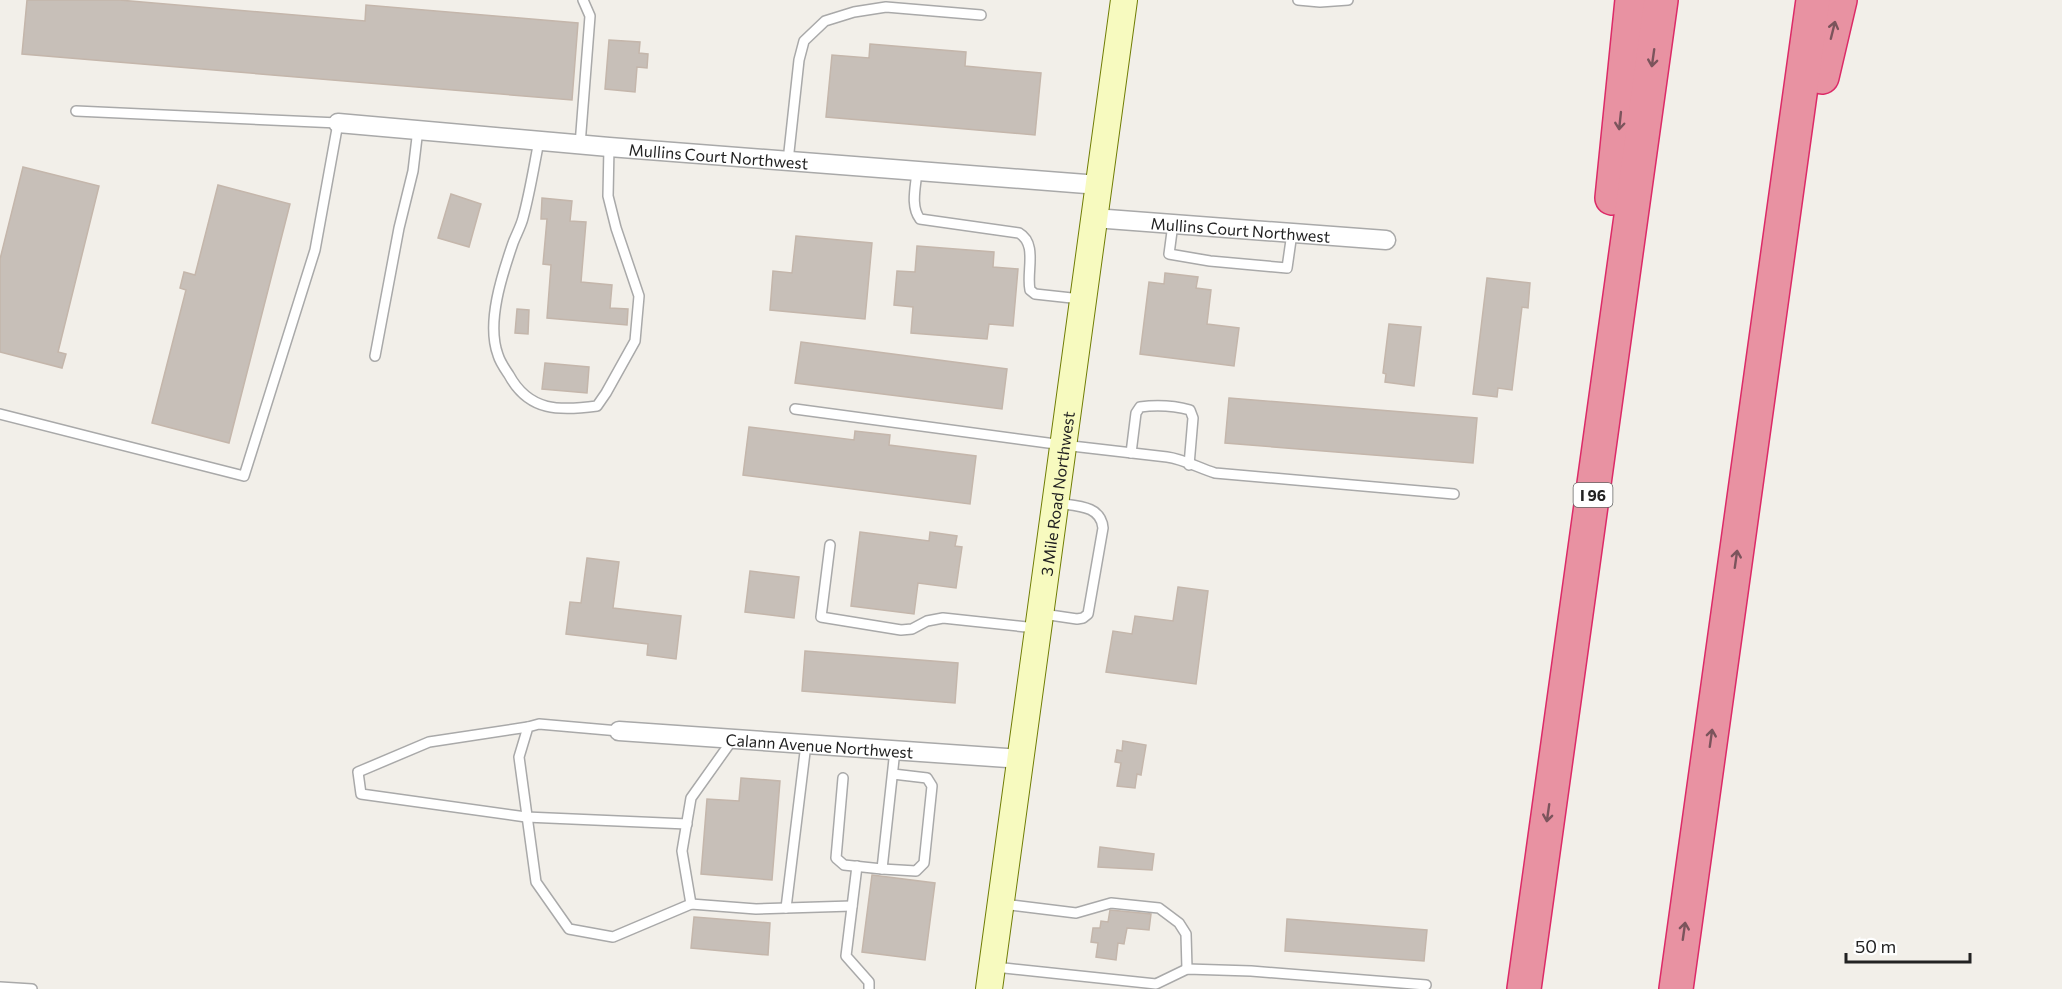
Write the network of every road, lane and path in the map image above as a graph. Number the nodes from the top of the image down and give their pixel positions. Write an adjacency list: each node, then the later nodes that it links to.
1 (584, 0): 14 (lane)
2 (1124, 0): 18 (main road, 3 Mile Road Northwest)
3 (1298, 0): 4 (lane)
4 (1348, 0)
5 (1632, 0): 41 (highway, one-way to 41)
6 (1661, 0): 41 (highway, I 96, one-way to 41)
7 (1813, 0): 25 (highway)
8 (1840, 0): 25 (highway, one-way to 8)
9 (981, 15): 16 (lane)
10 (76, 111): 11 (lane)
11 (338, 123): 12 (street, Mullins Court Northwest); 27 (lane)
12 (418, 129): 13 (street, Mullins Court Northwest); 24 (lane)
13 (539, 141): 14 (street, Mullins Court Northwest); 15 (lane)
14 (580, 145): 15 (street, Mullins Court Northwest)
15 (609, 147): 16 (street, Mullins Court Northwest)
16 (788, 161): 17 (street, Mullins Court Northwest)
17 (917, 171): 18 (street, Mullins Court Northwest); 23 (lane)
18 (1099, 185): 19 (main road, 3 Mile Road Northwest)
19 (1094, 218): 20 (street, Mullins Court Northwest); 23 (main road, 3 Mile Road Northwest)
20 (1173, 224): 21 (street, Mullins Court Northwest); 21 (lane)
21 (1292, 233): 22 (street, Mullins Court Northwest)
22 (1386, 240)
23 (1083, 299): 28 (main road, 3 Mile Road Northwest)
24 (375, 356)
25 (1759, 396): 59 (highway, one-way to 25)
26 (795, 409): 28 (lane)
27 (0, 414)
28 (1063, 445): 29 (lane); 32 (main road, 3 Mile Road Northwest)
29 (1131, 453): 30 (lane); 30 (lane)
30 (1189, 465): 31 (lane)
31 (1454, 494)
32 (1055, 502): 34 (main road, 3 Mile Road Northwest); 34 (lane)
33 (830, 545): 34 (lane)
34 (1039, 621): 40 (main road, 3 Mile Road Northwest)
35 (528, 728): 36 (lane); 44 (lane); 44 (lane)
36 (619, 731): 37 (street, Calann Avenue Northwest)
37 (733, 739): 38 (street, Calann Avenue Northwest); 45 (lane)
38 (806, 744): 39 (street, Calann Avenue Northwest); 51 (lane)
39 (896, 750): 40 (street, Calann Avenue Northwest); 42 (lane)
40 (1021, 759): 48 (main road, 3 Mile Road Northwest)
41 (1554, 768): 58 (highway, I 96, one-way to 58)
42 (893, 774): 47 (lane); 47 (lane)
43 (843, 778): 46 (lane)
44 (526, 817): 45 (lane); 49 (lane)
45 (687, 824): 49 (lane)
46 (857, 866): 47 (lane); 50 (lane)
47 (882, 869)
48 (1001, 903): 52 (lane); 53 (main road, 3 Mile Road Northwest)
49 (691, 904): 51 (lane)
50 (852, 906): 51 (lane); 57 (lane)
51 (786, 908)
52 (1187, 969): 53 (lane); 54 (lane)
53 (991, 978)
54 (1426, 985)
55 (0, 987): 56 (lane)
56 (32, 989)
57 (869, 989)
58 (1524, 989)
59 (1676, 989)

